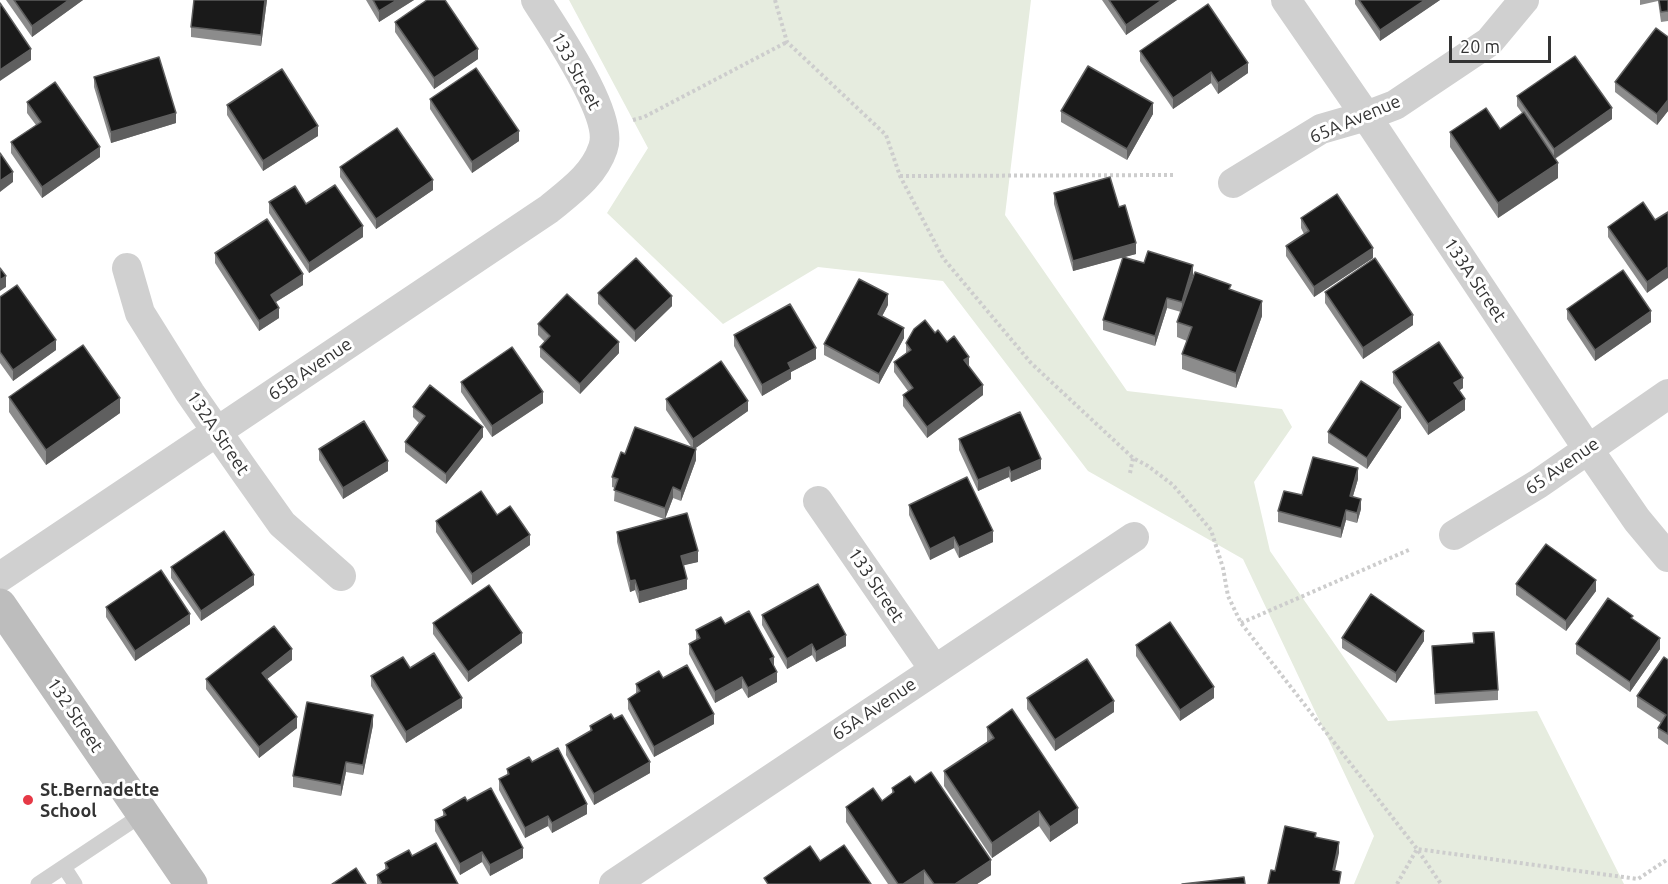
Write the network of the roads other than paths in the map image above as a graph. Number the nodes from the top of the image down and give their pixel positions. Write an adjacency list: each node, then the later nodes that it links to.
1 (536, 0): 5 (street, 133 Street)
2 (1286, 0): 4 (street, 133A Street)
3 (1524, 0): 4 (street, 65A Avenue)
4 (1366, 116): 6 (street, 65A Avenue); 10 (street, 133A Street)
5 (605, 145): 9 (street, 65B Avenue)
6 (1233, 183)
7 (127, 268): 9 (street, 132A Street)
8 (1668, 394): 10 (street, 65 Avenue)
9 (217, 432): 15 (street, 132A Street); 16 (street, 65B Avenue)
10 (1588, 449): 12 (street, 65 Avenue); 14 (street, 133A Street)
11 (818, 501): 18 (street, 133 Street)
12 (1454, 535)
13 (1134, 537): 18 (street, 65A Avenue)
14 (1668, 556)
15 (341, 576)
16 (0, 577)
17 (0, 605): 19 (main road, 132 Street)
18 (934, 669): 24 (street, 65A Avenue)
19 (143, 814): 20 (lane); 23 (main road, 132 Street)
20 (64, 867): 21 (lane); 22 (lane)
21 (38, 884)
22 (75, 884)
23 (192, 884)
24 (614, 884)

